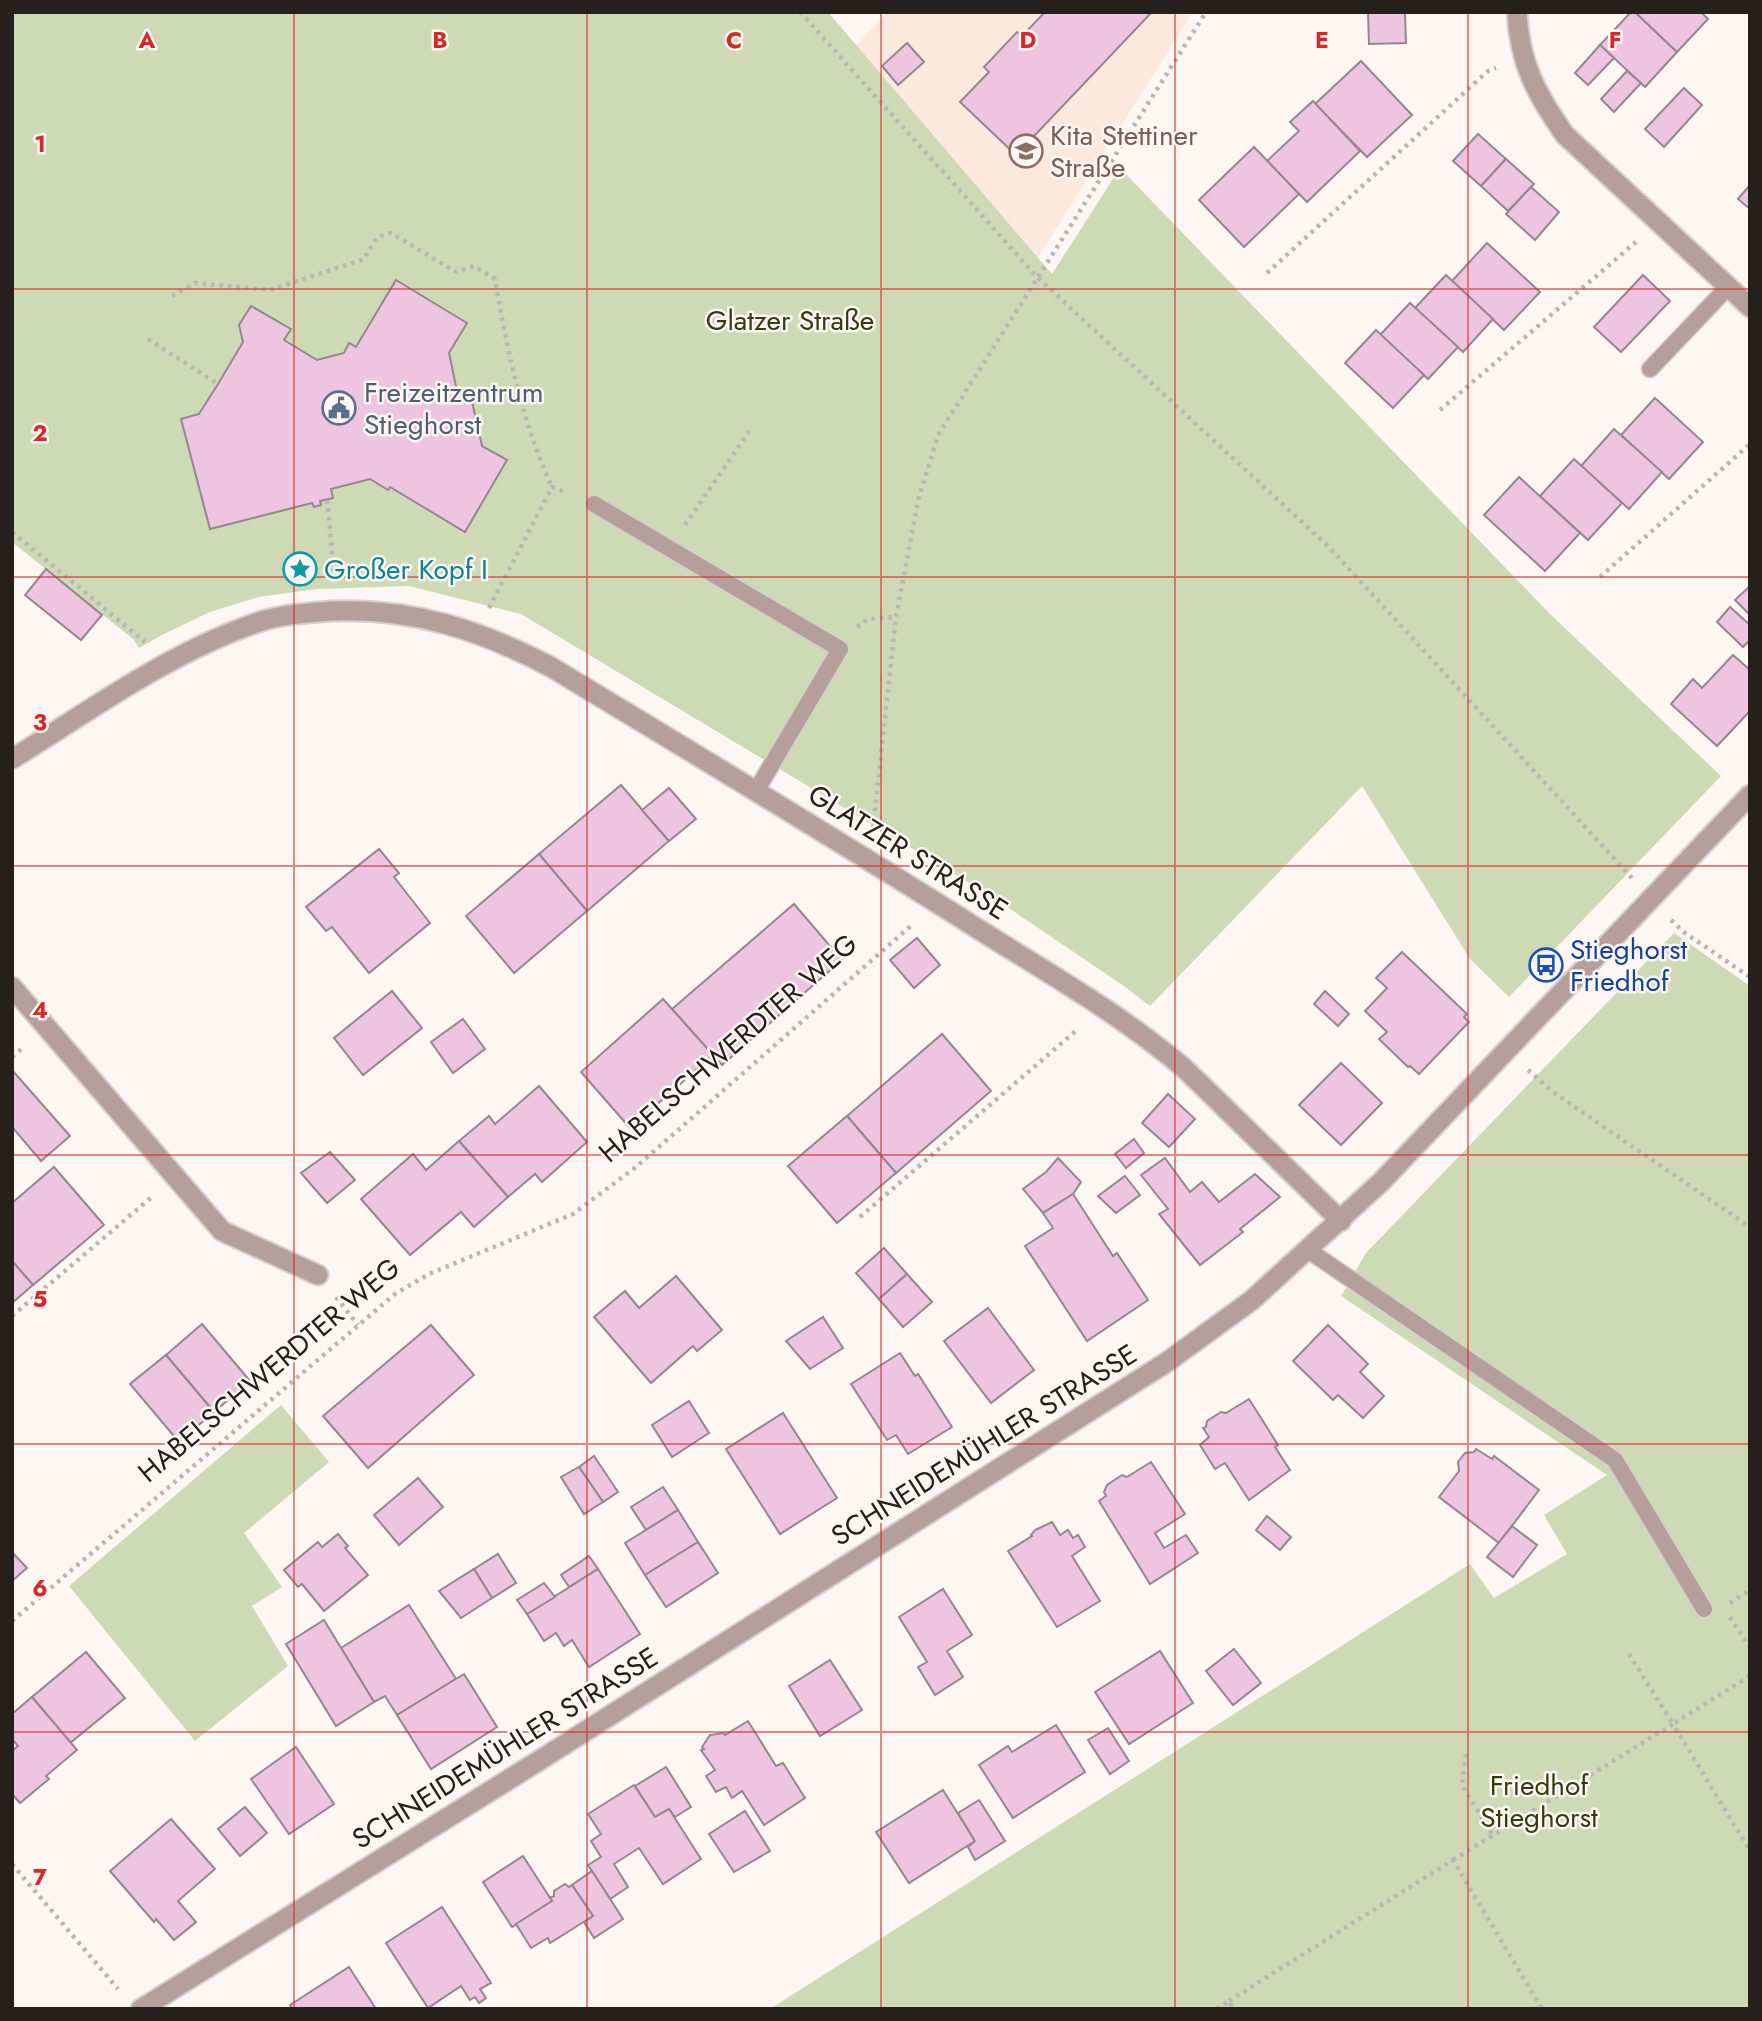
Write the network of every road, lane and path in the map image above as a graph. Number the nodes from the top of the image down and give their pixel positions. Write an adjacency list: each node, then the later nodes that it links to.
1 (800, 12): 7 (path)
2 (1206, 12): 7 (path)
3 (1517, 12): 4 (street)
4 (1522, 57): 5 (street); 6 (path)
5 (1658, 223): 8 (street); 14 (path)
6 (1267, 273)
7 (1038, 278): 24 (path); 32 (path)
8 (1728, 287): 10 (street); 12 (lane)
9 (172, 296): 17 (path)
10 (1750, 307)
11 (148, 339): 13 (path)
12 (1650, 369)
13 (218, 384)
14 (1440, 410)
15 (752, 427): 21 (path)
16 (1750, 444): 22 (path)
17 (552, 487): 19 (path); 25 (path)
18 (327, 499): 23 (path)
19 (594, 504): 21 (lane)
20 (12, 532): 27 (path)
21 (669, 549): 26 (lane)
22 (1600, 577)
23 (338, 611): 25 (street, GLATZER STRASSE); 27 (street, GLATZER STRASSE)
24 (896, 617): 26 (path); 31 (path)
25 (476, 632): 29 (street, GLATZER STRASSE)
26 (840, 649): 29 (lane)
27 (170, 663): 28 (street, GLATZER STRASSE)
28 (12, 759)
29 (756, 790): 31 (street, GLATZER STRASSE)
30 (1750, 795): 32 (street, SCHNEIDEMÜHLER STRASSE)
31 (869, 860): 33 (street, GLATZER STRASSE)
32 (1652, 900): 34 (path); 37 (street, SCHNEIDEMÜHLER STRASSE)
33 (938, 903): 36 (street, GLATZER STRASSE); 45 (path, HABELSCHWERDTER WEG)
34 (1750, 977)
35 (12, 987): 38 (street, HABELSCHWERDTER WEG)
36 (1102, 1008): 39 (path); 40 (street, GLATZER STRASSE)
37 (1506, 1051): 40 (street, SCHNEIDEMÜHLER STRASSE); 41 (path)
38 (176, 1177): 43 (street, HABELSCHWERDTER WEG); 44 (path)
39 (860, 1217)
40 (1341, 1221): 42 (street, SCHNEIDEMÜHLER STRASSE)
41 (1750, 1227)
42 (1308, 1250): 48 (lane); 60 (street, SCHNEIDEMÜHLER STRASSE)
43 (318, 1275)
44 (12, 1316)
45 (199, 1463): 46 (path); 49 (path, HABELSCHWERDTER WEG)
46 (205, 1470)
47 (1724, 1607): 50 (path)
48 (1704, 1609)
49 (12, 1621)
50 (1750, 1648)
51 (1629, 1654): 53 (path)
52 (1750, 1676): 53 (path)
53 (1673, 1724): 55 (path); 56 (path)
54 (1466, 1754): 55 (path)
55 (1493, 1836): 57 (path)
56 (1750, 1851)
57 (1453, 1860): 59 (path); 63 (path)
58 (12, 1864): 60 (path)
59 (1229, 2001): 61 (path); 62 (path)
60 (134, 2004)
61 (1217, 2009)
62 (1233, 2009)
63 (1542, 2009)

